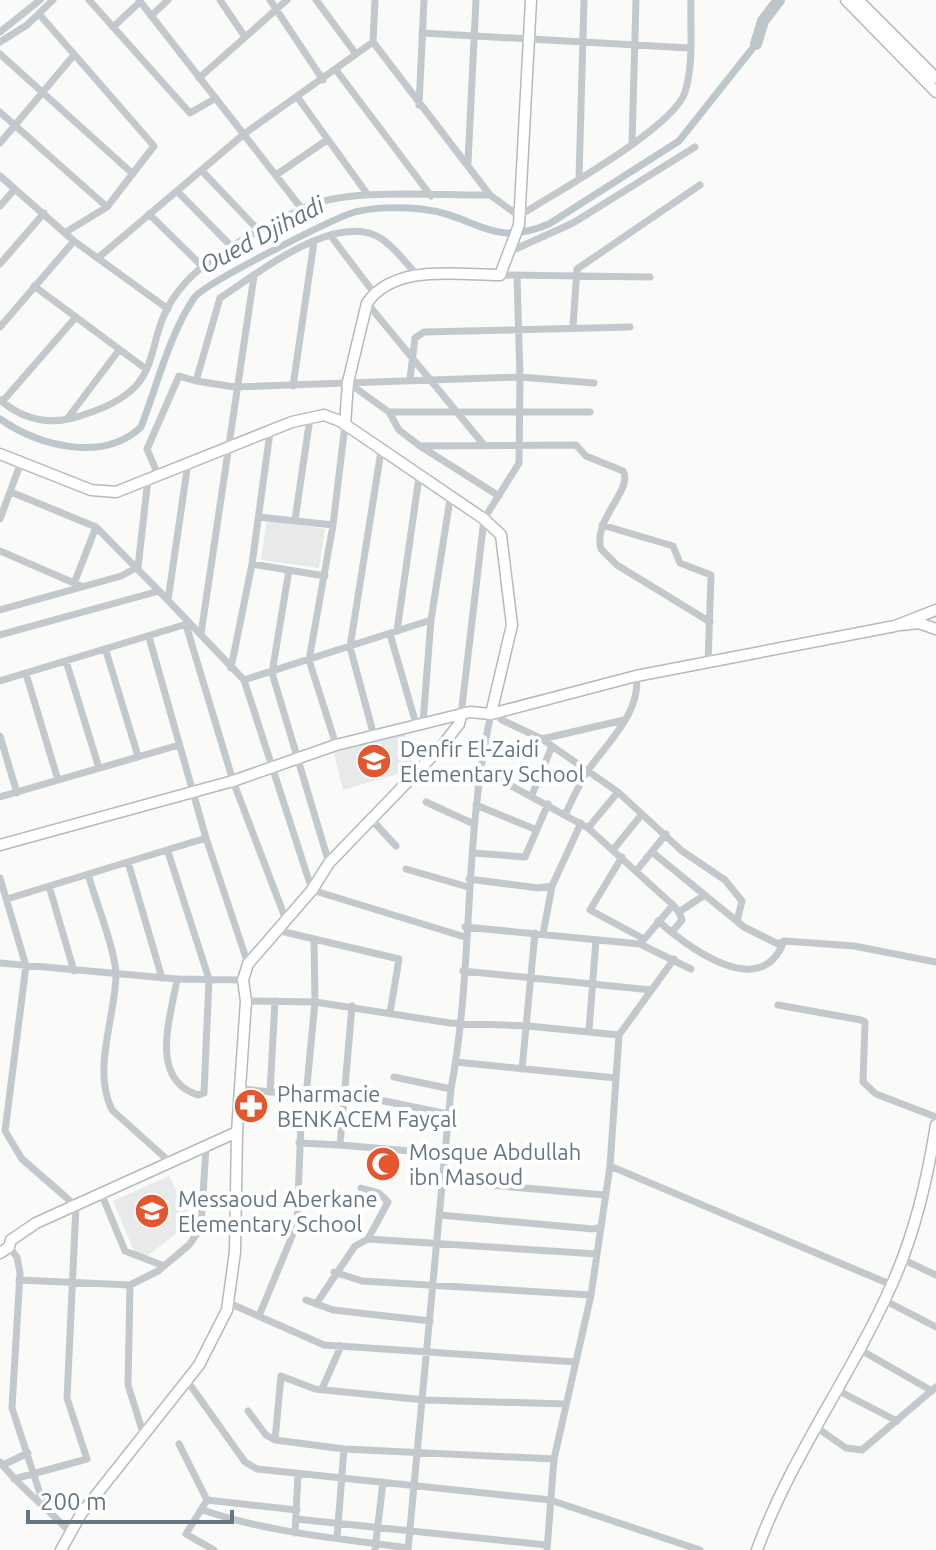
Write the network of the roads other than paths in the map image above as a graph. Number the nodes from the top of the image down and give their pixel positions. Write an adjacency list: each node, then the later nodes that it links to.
1 (40, 0): 23 (street)
2 (53, 0): 20 (street)
3 (89, 0): 22 (street)
4 (168, 0): 21 (street)
5 (220, 0): 26 (street)
6 (270, 0): 19 (street)
7 (287, 0): 19 (street)
8 (316, 0): 34 (street)
9 (375, 0): 30 (street)
10 (424, 0): 24 (street)
11 (476, 0): 25 (street)
12 (531, 0): 27 (street)
13 (584, 0): 28 (street)
14 (636, 0): 31 (street)
15 (691, 0): 32 (street)
16 (846, 0): 41 (street)
17 (858, 0): 38 (street)
18 (139, 1): 21 (street); 22 (street)
19 (277, 9): 26 (street); 39 (street)
20 (39, 14): 29 (street); 35 (street)
21 (151, 16): 37 (street)
22 (113, 27): 42 (street)
23 (0, 32)
24 (422, 33): 25 (street); 44 (street)
25 (474, 36): 27 (street); 52 (street)
26 (245, 37): 37 (street)
27 (529, 39): 28 (street); 69 (street)
28 (582, 41): 31 (street); 57 (street)
29 (0, 42)
30 (373, 42): 34 (street); 44 (street)
31 (633, 44): 32 (street); 50 (street)
32 (689, 48): 50 (street)
33 (0, 54): 40 (street)
34 (356, 54): 36 (street)
35 (74, 55): 40 (street); 54 (street)
36 (336, 70): 39 (street); 63 (street)
37 (199, 78): 42 (street)
38 (936, 78)
39 (323, 80): 43 (street)
40 (44, 91): 46 (street); 54 (street)
41 (936, 92)
42 (216, 98): 47 (street)
43 (298, 98): 47 (street); 48 (street)
44 (419, 105): 52 (street)
45 (0, 112): 46 (street)
46 (14, 123): 49 (street); 65 (street)
47 (244, 134): 53 (street); 55 (street)
48 (327, 140): 55 (street); 61 (street)
49 (0, 143)
50 (632, 143): 57 (street)
51 (695, 147): 76 (street)
52 (468, 162): 62 (street)
53 (203, 172): 60 (street); 71 (street)
54 (133, 174): 65 (street)
55 (276, 175): 66 (street)
56 (0, 176): 59 (street)
57 (579, 178): 69 (street)
58 (700, 185): 83 (street)
59 (14, 190): 64 (street); 67 (street)
60 (178, 192): 68 (street); 75 (street)
61 (368, 195): 63 (street); 66 (street)
62 (490, 195): 63 (street); 69 (street)
63 (431, 196)
64 (0, 206)
65 (107, 207): 70 (street)
66 (302, 209): 71 (street)
67 (44, 213): 70 (street); 78 (street)
68 (149, 214): 77 (street); 79 (street)
69 (519, 220): 76 (street)
70 (66, 232): 73 (street)
71 (260, 232): 75 (street)
72 (330, 235): 74 (street); 80 (street); 87 (street)
73 (74, 241): 77 (street); 86 (street)
74 (314, 242): 82 (street); 104 (street)
75 (233, 248): 79 (street)
76 (507, 252): 81 (street)
77 (98, 258): 89 (street)
78 (0, 264)
79 (204, 268): 89 (street)
80 (417, 275): 81 (street); 87 (street)
81 (500, 275): 84 (street)
82 (254, 276): 100 (street); 105 (street)
83 (574, 276): 84 (street); 85 (street); 91 (street)
84 (517, 277): 94 (street)
85 (650, 277)
86 (34, 286): 90 (street); 92 (street)
87 (374, 293): 88 (street)
88 (367, 303): 96 (street); 102 (street)
89 (168, 309): 97 (street)
90 (76, 317): 95 (street); 106 (street)
91 (573, 326): 93 (street); 94 (street)
92 (0, 327)
93 (630, 327)
94 (517, 328): 96 (street); 98 (street)
95 (119, 350): 97 (street); 112 (street)
96 (412, 357): 99 (street); 101 (street)
97 (146, 369): 112 (street)
98 (520, 377): 101 (street); 103 (street); 109 (street)
99 (410, 379): 101 (street); 102 (street)
100 (196, 381): 105 (street); 123 (street)
101 (431, 381): 110 (street)
102 (348, 382): 104 (street); 107 (street); 113 (street)
103 (594, 383)
104 (293, 386): 105 (street)
105 (235, 387): 118 (street)
106 (1, 401): 112 (street)
107 (389, 412): 110 (street); 117 (street)
108 (590, 412): 109 (street)
109 (519, 413): 110 (street); 115 (street)
110 (458, 414): 116 (street)
111 (310, 418): 113 (street); 114 (street); 131 (street)
112 (67, 419)
113 (345, 425): 119 (street); 132 (street)
114 (270, 432): 118 (street); 128 (street)
115 (521, 444): 116 (street); 126 (street); 133 (street)
116 (484, 445): 117 (street)
117 (420, 446): 126 (street)
118 (228, 448): 122 (street); 151 (street)
119 (381, 451): 124 (street); 154 (street)
120 (0, 454): 121 (street)
121 (21, 462): 123 (street); 125 (street)
122 (188, 463): 123 (street); 142 (street)
123 (153, 477): 137 (street)
124 (419, 477): 127 (street); 150 (street)
125 (11, 492): 129 (street); 134 (street)
126 (499, 496): 130 (street)
127 (450, 499): 130 (street); 145 (street)
128 (259, 517): 131 (street); 136 (street)
129 (0, 519)
130 (484, 519): 165 (street); 166 (street)
131 (295, 520): 132 (street)
132 (333, 525): 139 (street)
133 (602, 525): 146 (street); 146 (street)
134 (96, 527): 137 (street); 140 (street)
135 (0, 551): 140 (street)
136 (252, 564): 138 (street); 159 (street)
137 (138, 567): 140 (street); 141 (street)
138 (289, 570): 139 (street); 160 (street)
139 (325, 576): 156 (street)
140 (78, 584): 143 (street)
141 (159, 591): 142 (street); 152 (street)
142 (168, 600): 147 (street)
143 (0, 610)
144 (936, 610): 148 (street)
145 (431, 620): 150 (street); 168 (street)
146 (710, 622): 158 (street)
147 (189, 623): 151 (street); 153 (street); 182 (street)
148 (895, 626): 149 (street); 158 (street)
149 (936, 629)
150 (393, 632): 154 (street); 168 (street)
151 (201, 634): 159 (street)
152 (0, 635)
153 (149, 637): 155 (street); 172 (street)
154 (350, 647): 156 (street); 170 (street)
155 (106, 651): 157 (street); 175 (street)
156 (309, 660): 160 (street); 173 (street)
157 (66, 661): 161 (street); 177 (street)
158 (708, 663): 162 (street)
159 (231, 668): 163 (street)
160 (272, 673): 163 (street); 176 (street)
161 (26, 674): 164 (street); 181 (street)
162 (636, 676): 165 (street); 167 (street)
163 (244, 680): 178 (street)
164 (0, 681)
165 (493, 714): 166 (street); 171 (street); 179 (street)
166 (461, 715): 168 (street); 193 (street)
167 (624, 720): 171 (street); 180 (street)
168 (419, 723): 170 (street)
169 (0, 736): 184 (street)
170 (374, 736): 173 (street)
171 (542, 739): 174 (street)
172 (179, 745): 175 (street); 185 (street)
173 (336, 745): 176 (street)
174 (552, 746): 180 (street); 186 (street)
175 (138, 756): 177 (street)
176 (297, 759): 178 (street); 207 (street)
177 (99, 768): 181 (street)
178 (272, 768): 182 (street); 215 (street)
179 (479, 768): 186 (street); 190 (street)
180 (589, 770): 183 (street); 191 (street)
181 (58, 780): 184 (street)
182 (233, 781): 185 (street); 219 (street)
183 (618, 792): 192 (street); 195 (street)
184 (17, 793): 187 (street)
185 (194, 793): 198 (street); 199 (street)
186 (532, 795): 189 (street)
187 (0, 797)
188 (426, 802): 194 (street)
189 (548, 804): 191 (street); 196 (street)
190 (476, 805): 194 (street); 196 (street)
191 (566, 813): 195 (street)
192 (642, 814): 197 (street); 201 (street)
193 (371, 819): 200 (street); 207 (street)
194 (474, 824): 204 (street)
195 (585, 825): 201 (street); 214 (street)
196 (537, 830): 204 (street)
197 (666, 834): 203 (street); 221 (street)
198 (206, 838): 202 (street); 234 (street)
199 (0, 845)
200 (396, 846)
201 (613, 850): 205 (street)
202 (168, 852): 206 (street); 243 (street)
203 (652, 852): 209 (street); 216 (street)
204 (473, 853): 212 (street)
205 (622, 857): 209 (street); 230 (street)
206 (128, 862): 210 (street); 240 (street)
207 (329, 863): 215 (street)
208 (406, 869): 212 (street)
209 (637, 870): 218 (street)
210 (88, 874): 213 (street); 239 (street)
211 (0, 878): 217 (street)
212 (469, 883): 214 (street); 222 (street)
213 (49, 886): 217 (street); 237 (street)
214 (552, 886): 225 (street)
215 (312, 890): 219 (street); 226 (street)
216 (703, 896): 218 (street); 221 (street)
217 (7, 899): 235 (street)
218 (676, 908): 220 (street); 224 (street)
219 (286, 920): 223 (street)
220 (658, 921): 224 (street); 230 (street)
221 (737, 921): 229 (street)
222 (465, 927): 225 (street); 226 (street)
223 (276, 930): 227 (street); 234 (street)
224 (672, 932): 229 (street)
225 (539, 934): 228 (street); 241 (street)
226 (465, 937): 238 (street)
227 (314, 939): 249 (street); 252 (street)
228 (596, 940): 230 (street); 245 (street)
229 (784, 941): 232 (street)
230 (642, 942): 231 (street)
231 (674, 959): 236 (street); 246 (street)
232 (936, 962)
233 (0, 963): 235 (street)
234 (248, 964): 244 (street)
235 (26, 966): 237 (street); 260 (street)
236 (691, 969)
237 (74, 971): 239 (street)
238 (463, 971): 241 (street); 253 (street)
239 (116, 973): 240 (street); 277 (street)
240 (162, 978): 242 (street)
241 (532, 978): 245 (street); 254 (street)
242 (177, 979): 243 (street); 243 (street)
243 (209, 979): 244 (street)
244 (243, 980): 247 (street)
245 (591, 984): 246 (street); 255 (street)
246 (651, 990): 256 (street)
247 (246, 1001): 248 (street); 263 (street)
248 (275, 1001): 249 (street); 265 (street)
249 (315, 1002): 251 (street); 266 (street)
250 (778, 1005): 269 (street)
251 (352, 1006): 252 (street); 267 (street)
252 (390, 1013): 253 (street)
253 (460, 1021): 254 (street); 257 (street)
254 (528, 1026): 255 (street); 258 (street)
255 (589, 1030): 256 (street)
256 (619, 1035): 262 (street)
257 (456, 1062): 258 (street); 264 (street)
258 (522, 1069): 262 (street)
259 (0, 1073): 260 (street)
260 (10, 1075): 283 (street)
261 (394, 1077): 264 (street)
262 (616, 1078): 278 (street)
263 (242, 1089): 265 (street); 272 (street)
264 (451, 1089): 268 (street)
265 (270, 1092): 266 (street)
266 (306, 1096): 267 (street)
267 (345, 1096): 268 (street); 274 (street)
268 (448, 1114): 276 (street)
269 (936, 1117)
270 (301, 1123): 273 (street)
271 (936, 1125): 290 (street)
272 (237, 1132): 275 (street); 302 (street)
273 (299, 1143): 274 (street); 304 (street)
274 (340, 1145): 276 (street)
275 (206, 1146): 277 (street); 291 (street)
276 (445, 1154): 279 (street)
277 (171, 1163): 281 (street)
278 (610, 1166): 282 (street); 298 (street)
279 (443, 1181): 282 (street); 284 (street)
280 (361, 1188): 286 (street)
281 (101, 1193): 283 (street); 291 (street)
282 (605, 1195): 285 (street)
283 (76, 1206): 288 (street); 295 (street)
284 (440, 1215): 285 (street); 287 (street)
285 (600, 1227): 289 (street)
286 (368, 1239): 287 (street); 292 (street)
287 (436, 1243): 289 (street); 297 (street)
288 (5, 1250): 294 (street)
289 (597, 1254): 299 (street)
290 (902, 1259): 293 (street); 298 (street)
291 (164, 1266): 296 (street)
292 (334, 1272): 297 (street); 303 (street)
293 (936, 1275)
294 (19, 1280): 295 (street); 324 (street)
295 (73, 1284): 296 (street); 329 (street)
296 (130, 1285): 320 (street)
297 (433, 1285): 299 (street); 305 (street)
298 (892, 1285): 301 (street)
299 (591, 1295): 310 (street)
300 (306, 1300): 303 (street)
301 (884, 1300): 306 (street); 308 (street)
302 (229, 1303): 304 (street); 311 (street)
303 (316, 1304): 305 (street)
304 (259, 1316): 307 (street)
305 (430, 1321): 309 (street)
306 (936, 1327)
307 (341, 1346): 309 (street); 312 (street)
308 (859, 1349): 313 (street); 314 (street)
309 (428, 1354): 310 (street); 315 (street)
310 (576, 1362): 316 (street)
311 (188, 1382): 320 (street); 328 (street)
312 (322, 1389): 315 (street); 321 (street)
313 (934, 1389): 318 (street)
314 (837, 1390): 318 (street); 319 (street)
315 (424, 1400): 316 (street); 325 (street)
316 (566, 1404): 326 (street)
317 (248, 1411): 321 (street)
318 (897, 1421): 319 (street)
319 (816, 1427): 352 (street)
320 (144, 1436): 342 (street)
321 (275, 1440): 323 (street)
322 (179, 1444): 334 (street)
323 (344, 1449): 325 (street); 330 (street)
324 (28, 1453): 327 (street); 329 (street)
325 (419, 1453): 326 (street); 333 (street)
326 (554, 1459): 335 (street)
327 (1, 1464): 331 (street)
328 (298, 1474): 330 (street); 338 (street)
329 (35, 1476): 331 (street); 336 (street)
330 (343, 1478): 332 (street); 340 (street)
331 (14, 1479): 336 (street)
332 (383, 1482): 333 (street); 341 (street)
333 (416, 1486): 335 (street); 343 (street)
334 (207, 1500): 337 (street); 338 (street)
335 (550, 1500): 347 (street); 351 (street)
336 (44, 1506): 342 (street)
337 (203, 1510): 344 (street); 350 (street)
338 (297, 1510): 339 (street)
339 (296, 1519): 340 (street); 344 (street)
340 (339, 1523): 341 (street); 345 (street)
341 (378, 1527): 343 (street); 346 (street)
342 (69, 1531): 349 (street)
343 (411, 1532): 347 (street); 348 (street)
344 (295, 1533): 345 (street)
345 (337, 1538): 346 (street)
346 (376, 1547): 348 (street)
347 (547, 1548)
348 (408, 1549)
349 (61, 1550)
350 (214, 1550)
351 (700, 1550)
352 (757, 1550)

